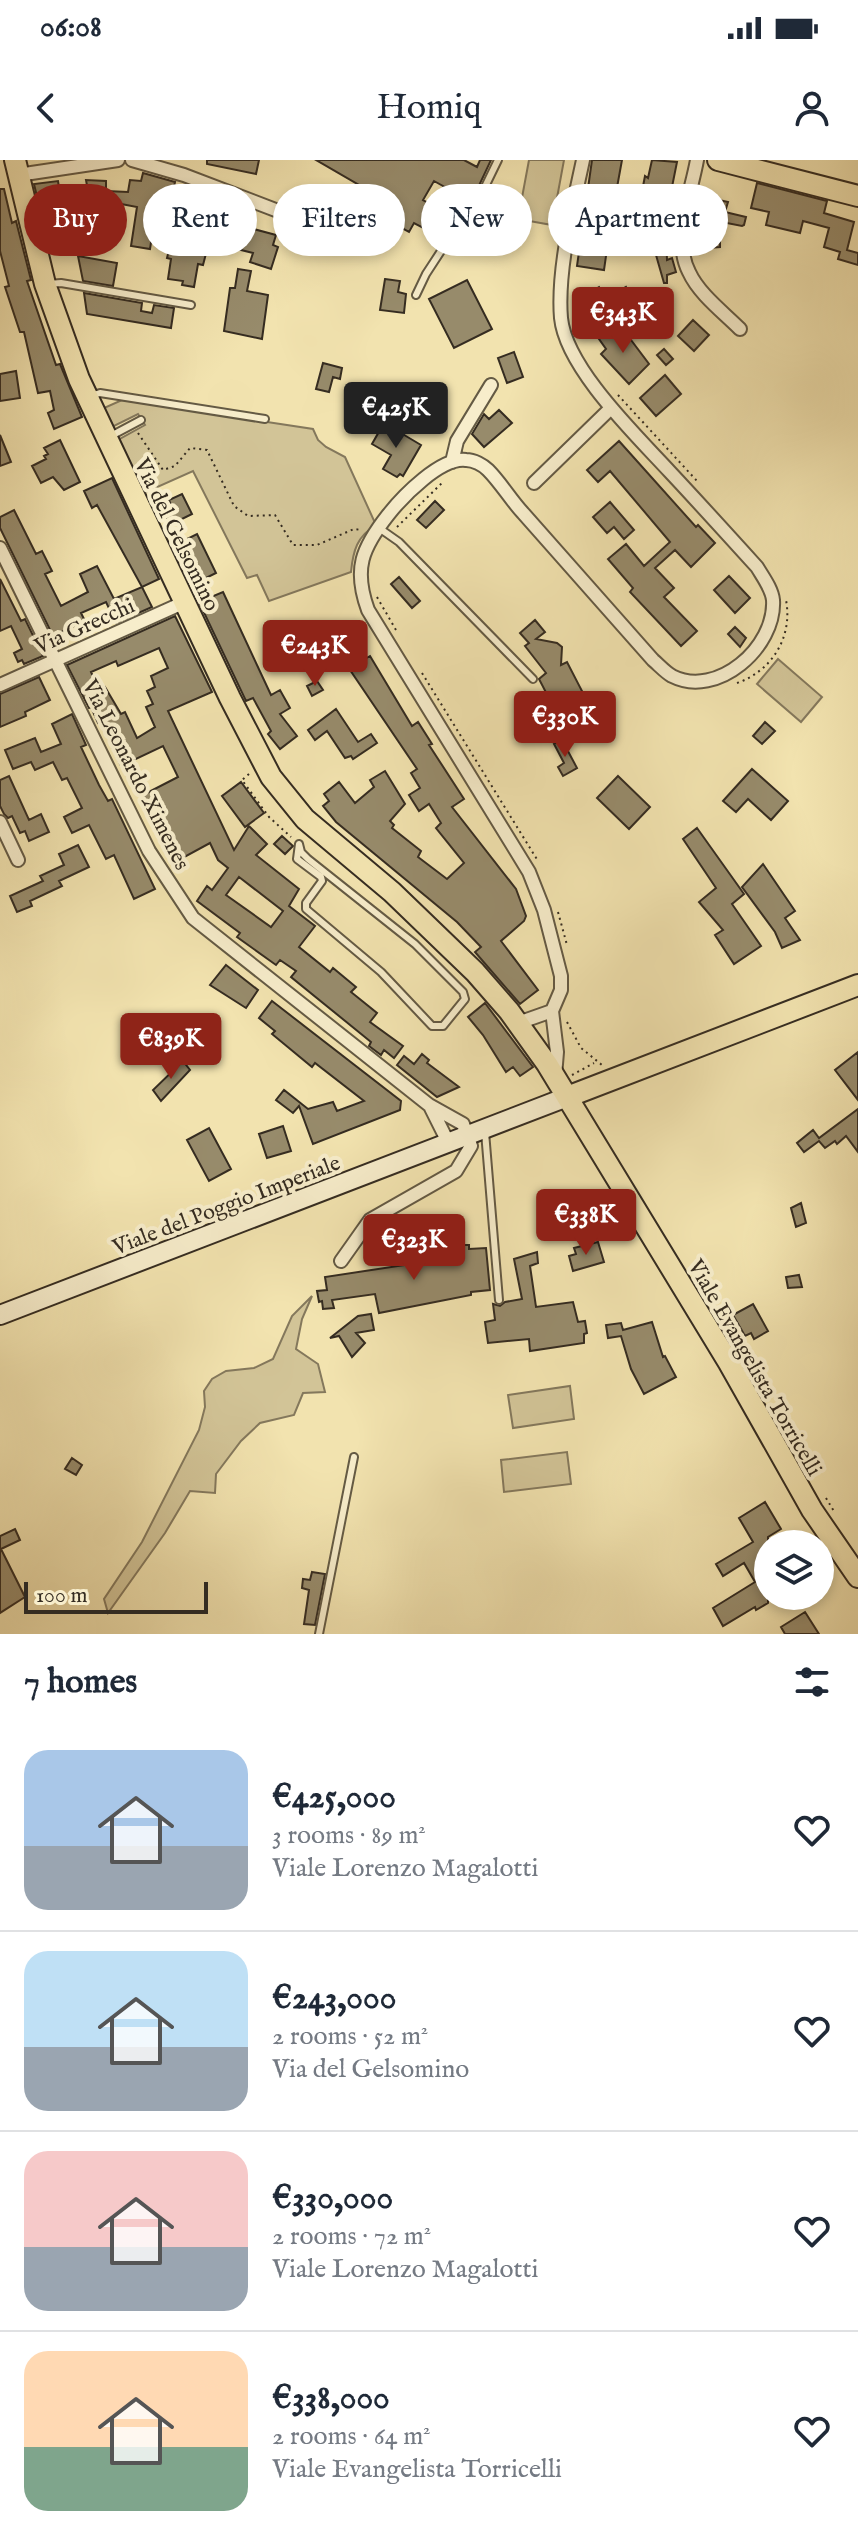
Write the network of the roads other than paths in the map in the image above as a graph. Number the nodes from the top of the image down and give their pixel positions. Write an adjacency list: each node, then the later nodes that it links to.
1 (118, 160): 7 (street)
2 (132, 160): 9 (street)
3 (498, 160): 11 (lane)
4 (583, 160): 16 (street)
5 (697, 160): 13 (street)
6 (718, 160): 8 (main road)
7 (17, 167): 10 (main road, Via del Gelsomino)
8 (858, 196)
9 (273, 209)
10 (45, 284): 12 (lane); 15 (main road, Via del Gelsomino)
11 (416, 295)
12 (191, 305)
13 (740, 329)
14 (491, 385): 20 (street)
15 (87, 397): 17 (lane); 19 (main road, Via del Gelsomino)
16 (611, 408): 20 (street); 21 (street)
17 (265, 419)
18 (141, 420): 19 (lane)
19 (106, 438): 24 (main road, Via del Gelsomino)
20 (452, 467): 22 (street)
21 (534, 483)
22 (380, 534): 26 (lane); 31 (street)
23 (0, 548): 25 (street, Via Leonardo Ximenes)
24 (185, 602): 25 (street, Via Grecchi); 32 (main road, Via del Gelsomino)
25 (56, 660): 27 (street, Via Grecchi); 36 (street, Via Leonardo Ximenes)
26 (533, 679)
27 (0, 685)
28 (0, 822): 29 (street)
29 (18, 860)
30 (858, 985): 35 (main road, Viale del Poggio Imperiale)
31 (552, 1009): 32 (street); 34 (street)
32 (518, 1023): 34 (main road, Via del Gelsomino)
33 (443, 1026): 33 (lane)
34 (555, 1078): 35 (main road, Via del Gelsomino)
35 (567, 1097): 37 (street, Viale del Poggio Imperiale); 43 (main road, Viale Evangelista Torricelli)
36 (429, 1105): 37 (street, Via Leonardo Ximenes); 38 (street, Via Leonardo Ximenes)
37 (476, 1132): 38 (street, Viale del Poggio Imperiale); 39 (street); 40 (lane)
38 (449, 1144): 41 (street, Viale del Poggio Imperiale)
39 (341, 1261)
40 (499, 1300)
41 (0, 1315)
42 (354, 1457): 44 (lane)
43 (858, 1577)
44 (319, 1634)

